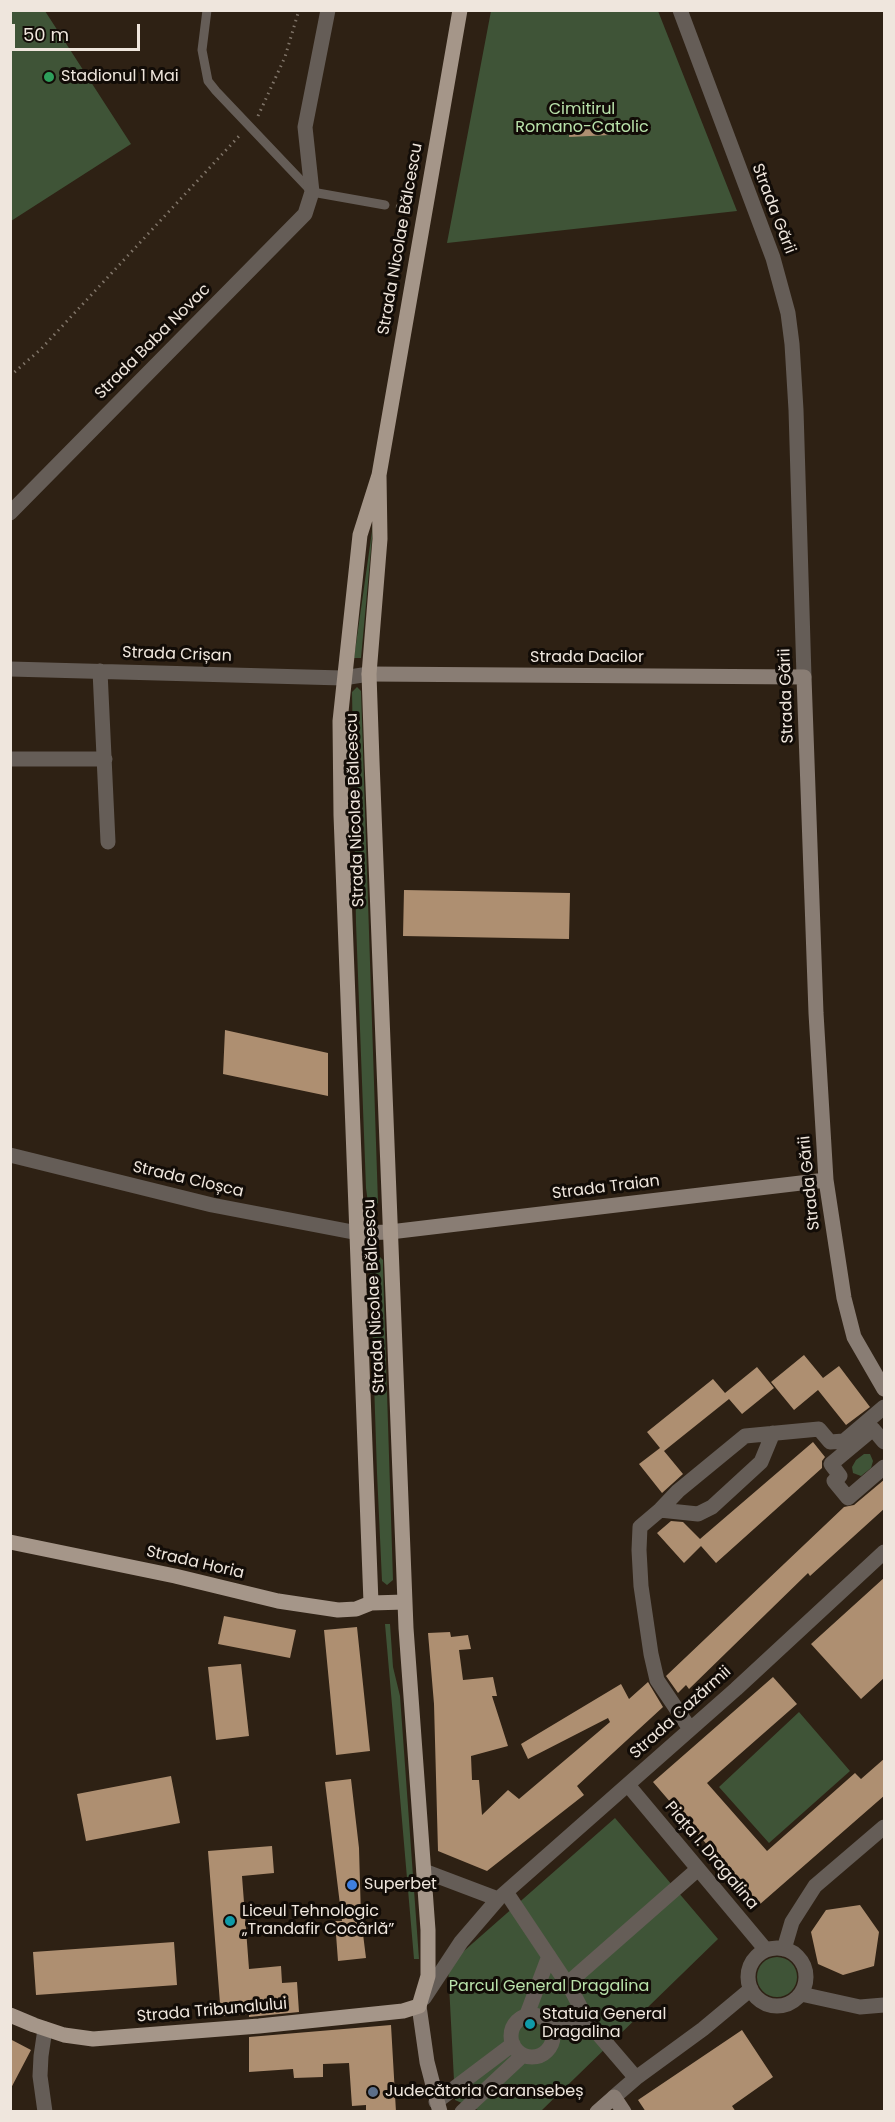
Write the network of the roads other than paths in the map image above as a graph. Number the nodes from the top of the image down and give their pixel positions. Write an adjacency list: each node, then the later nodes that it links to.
1 (207, 10): 5 (lane)
2 (328, 10): 5 (street)
3 (460, 10): 7 (main road, Strada Nicolae Bălcescu)
4 (680, 10): 12 (street, Strada Gării)
5 (312, 192): 6 (lane); 8 (street, Strada Baba Novac)
6 (385, 205)
7 (379, 475): 11 (main road, Strada Nicolae Bălcescu); 13 (main road, Strada Nicolae Bălcescu)
8 (10, 513)
9 (10, 669): 10 (street, Strada Crișan)
10 (100, 671): 13 (street, Strada Crișan); 15 (street)
11 (369, 674): 12 (street, Strada Dacilor); 13 (street, Strada Crișan); 19 (main road, Strada Nicolae Bălcescu)
12 (804, 677): 18 (street, Strada Gării)
13 (343, 678): 20 (main road, Strada Nicolae Bălcescu)
14 (10, 759): 15 (street)
15 (105, 759): 16 (street)
16 (108, 842)
17 (10, 1155): 20 (street, Strada Cloșca)
18 (826, 1180): 19 (street, Strada Traian); 21 (street, Strada Gării)
19 (390, 1232): 20 (street, Strada Traian); 29 (main road, Strada Nicolae Bălcescu)
20 (358, 1233): 30 (main road, Strada Nicolae Bălcescu)
21 (885, 1389)
22 (885, 1407): 23 (street)
23 (773, 1433): 26 (street); 26 (street)
24 (885, 1442): 25 (street)
25 (885, 1467)
26 (660, 1510): 31 (street)
27 (10, 1542): 30 (main road, Strada Horia)
28 (885, 1552): 31 (street, Strada Cazărmii)
29 (405, 1602): 30 (main road, Strada Horia); 35 (main road, Strada Nicolae Bălcescu)
30 (371, 1604)
31 (690, 1729): 32 (street, Strada Cazărmii)
32 (628, 1785): 34 (street, Piața I. Dragalina); 36 (street, Strada Cazărmii)
33 (885, 1827): 37 (street)
34 (698, 1869): 38 (street, Piața I. Dragalina); 40 (street)
35 (424, 1871): 36 (street); 44 (main road, Strada Nicolae Bălcescu)
36 (502, 1895): 39 (street); 44 (street, Strada Cazărmii)
37 (784, 1948): 38 (street); 42 (street)
38 (766, 1950): 41 (street)
39 (549, 1956): 40 (street); 46 (street)
40 (567, 1984): 47 (street)
41 (751, 1989): 42 (street); 51 (street)
42 (801, 1994): 43 (street)
43 (885, 2005)
44 (419, 2006): 48 (main road, Strada Tribunalului); 53 (street, Strada Nicolae Bălcescu)
45 (10, 2015): 48 (main road, Strada Tribunalului)
46 (526, 2017): 49 (street); 50 (street)
47 (588, 2022): 49 (street); 51 (street)
48 (45, 2029): 54 (street)
49 (552, 2031): 50 (street)
50 (518, 2050): 53 (street); 55 (street)
51 (636, 2078): 52 (street)
52 (614, 2097): 56 (street); 57 (street)
53 (438, 2107)
54 (45, 2112)
55 (462, 2112)
56 (597, 2112)
57 (624, 2112)

